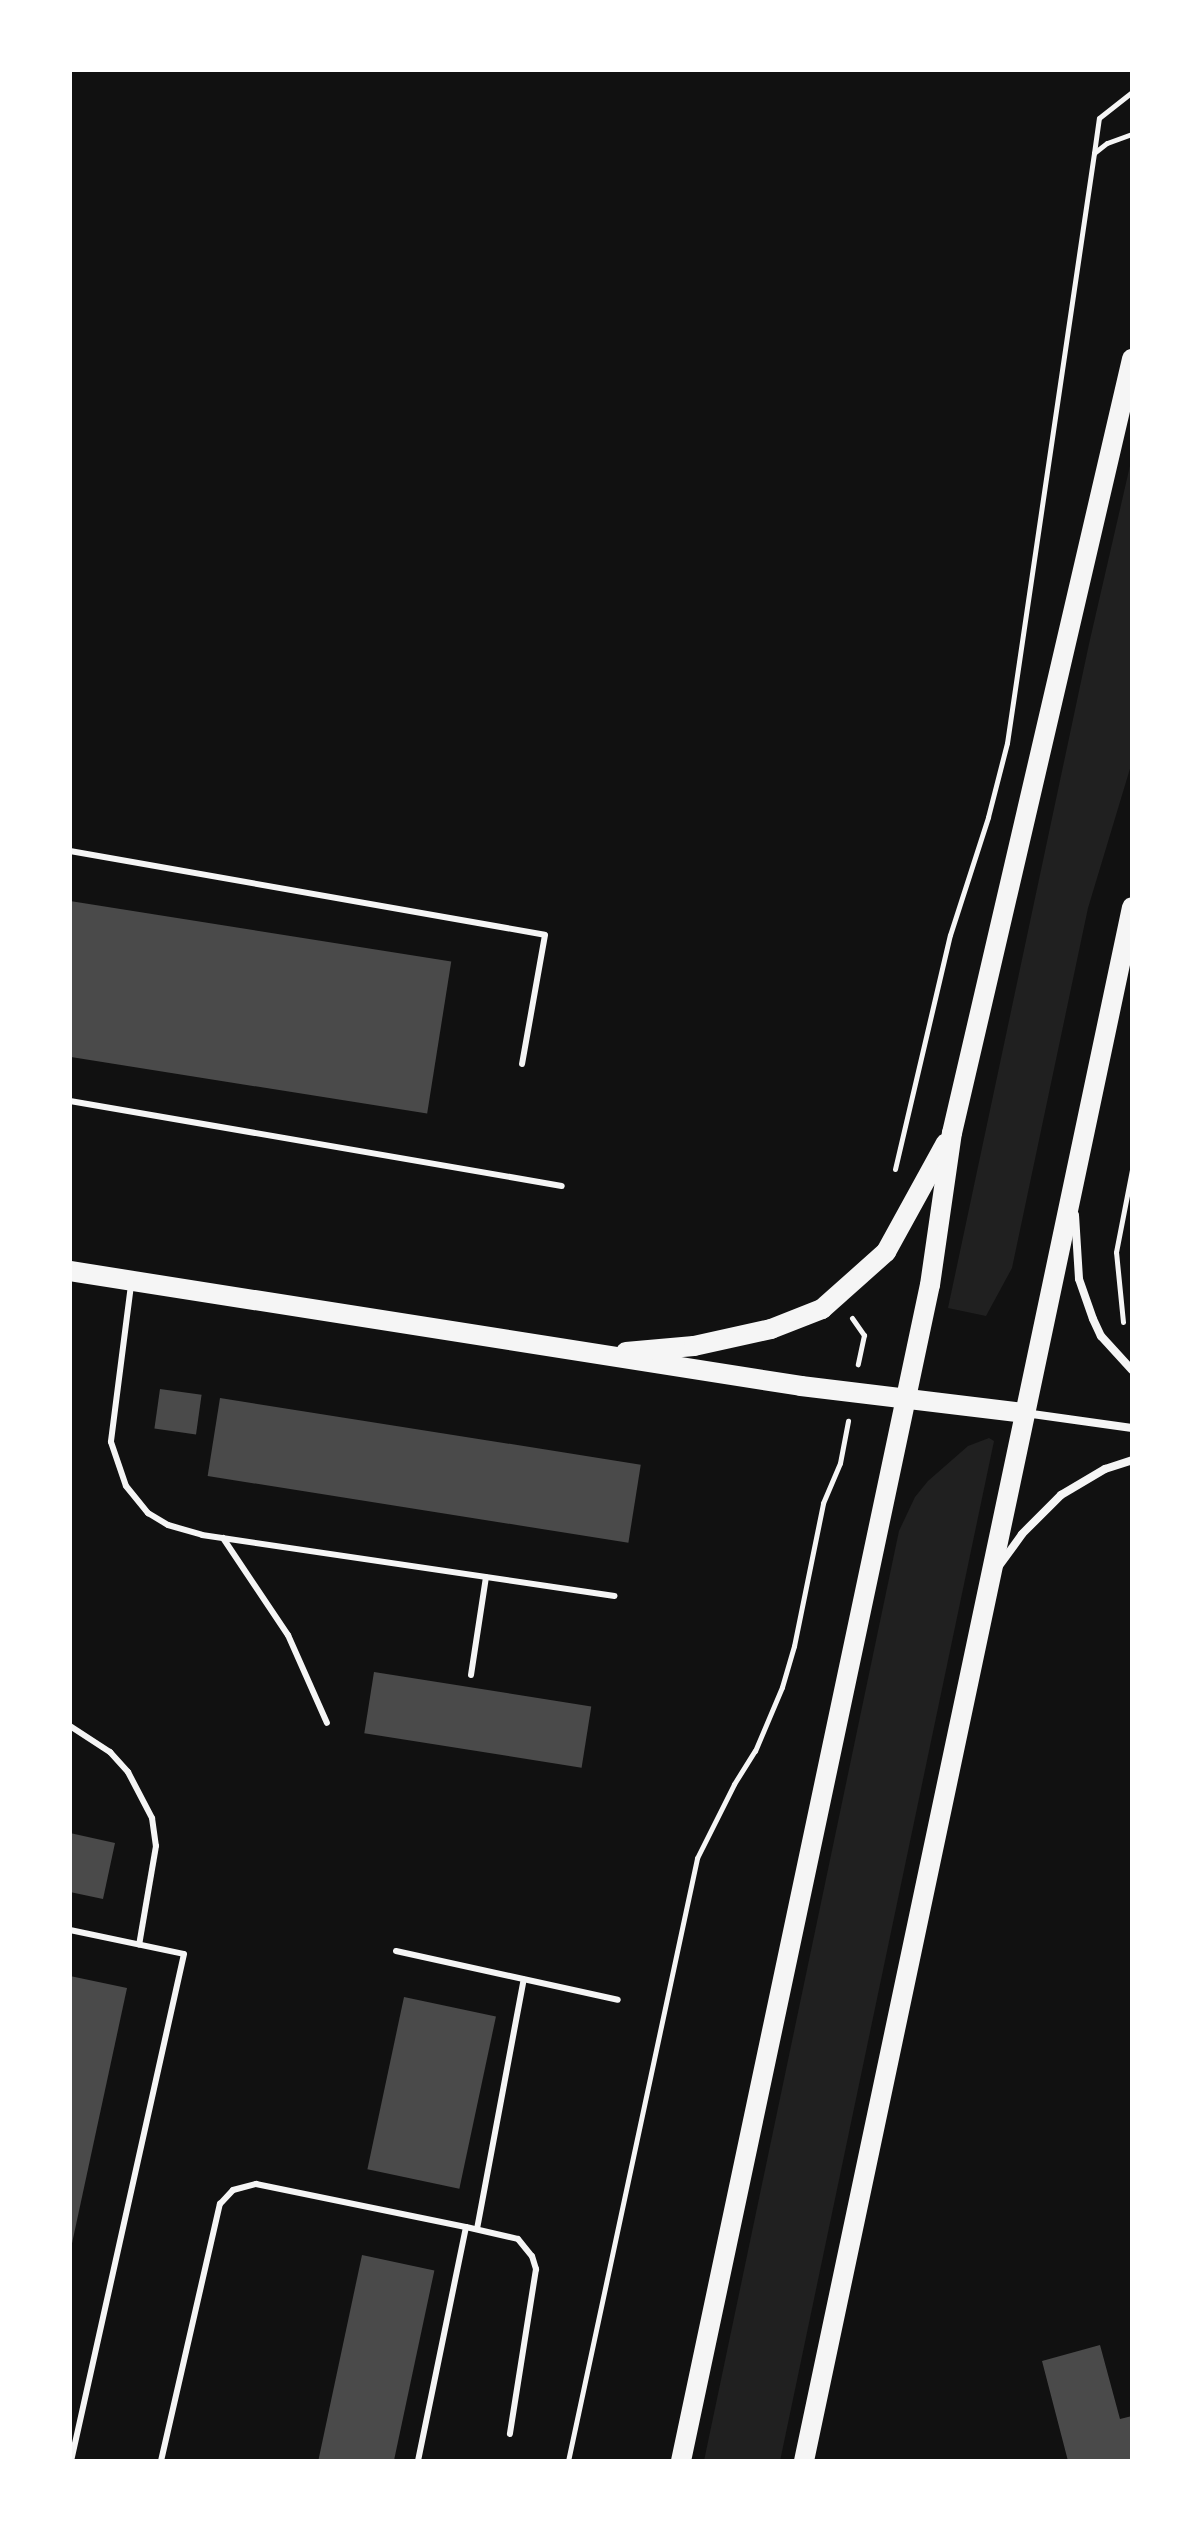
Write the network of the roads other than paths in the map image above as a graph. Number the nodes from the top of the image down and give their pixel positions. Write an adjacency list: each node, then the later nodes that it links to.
1 (1132, 359): 6 (main road)
2 (70, 851): 4 (lane)
3 (1132, 907): 8 (main road)
4 (522, 1064)
5 (70, 1101): 7 (lane)
6 (952, 1133): 11 (main road); 13 (main road)
7 (562, 1186)
8 (1073, 1188): 12 (street); 14 (main road)
9 (70, 1271): 10 (main road)
10 (131, 1281): 11 (main road); 17 (lane)
11 (596, 1354): 13 (main road)
12 (1132, 1370)
13 (906, 1402): 14 (main road); 35 (main road)
14 (1024, 1413): 15 (street); 19 (main road)
15 (1132, 1428)
16 (1132, 1460): 19 (street)
17 (223, 1538): 18 (lane); 22 (lane)
18 (486, 1577): 20 (lane); 21 (lane)
19 (989, 1580): 36 (main road)
20 (615, 1596)
21 (471, 1675)
22 (327, 1723)
23 (70, 1726): 25 (lane)
24 (70, 1930): 25 (lane)
25 (139, 1945): 32 (lane)
26 (396, 1951): 27 (lane)
27 (524, 1979): 28 (lane); 30 (lane)
28 (618, 2000)
29 (466, 2227): 30 (lane); 33 (lane); 34 (lane)
30 (477, 2229): 31 (lane)
31 (510, 2434)
32 (71, 2461)
33 (161, 2461)
34 (418, 2461)
35 (681, 2461)
36 (804, 2461)

